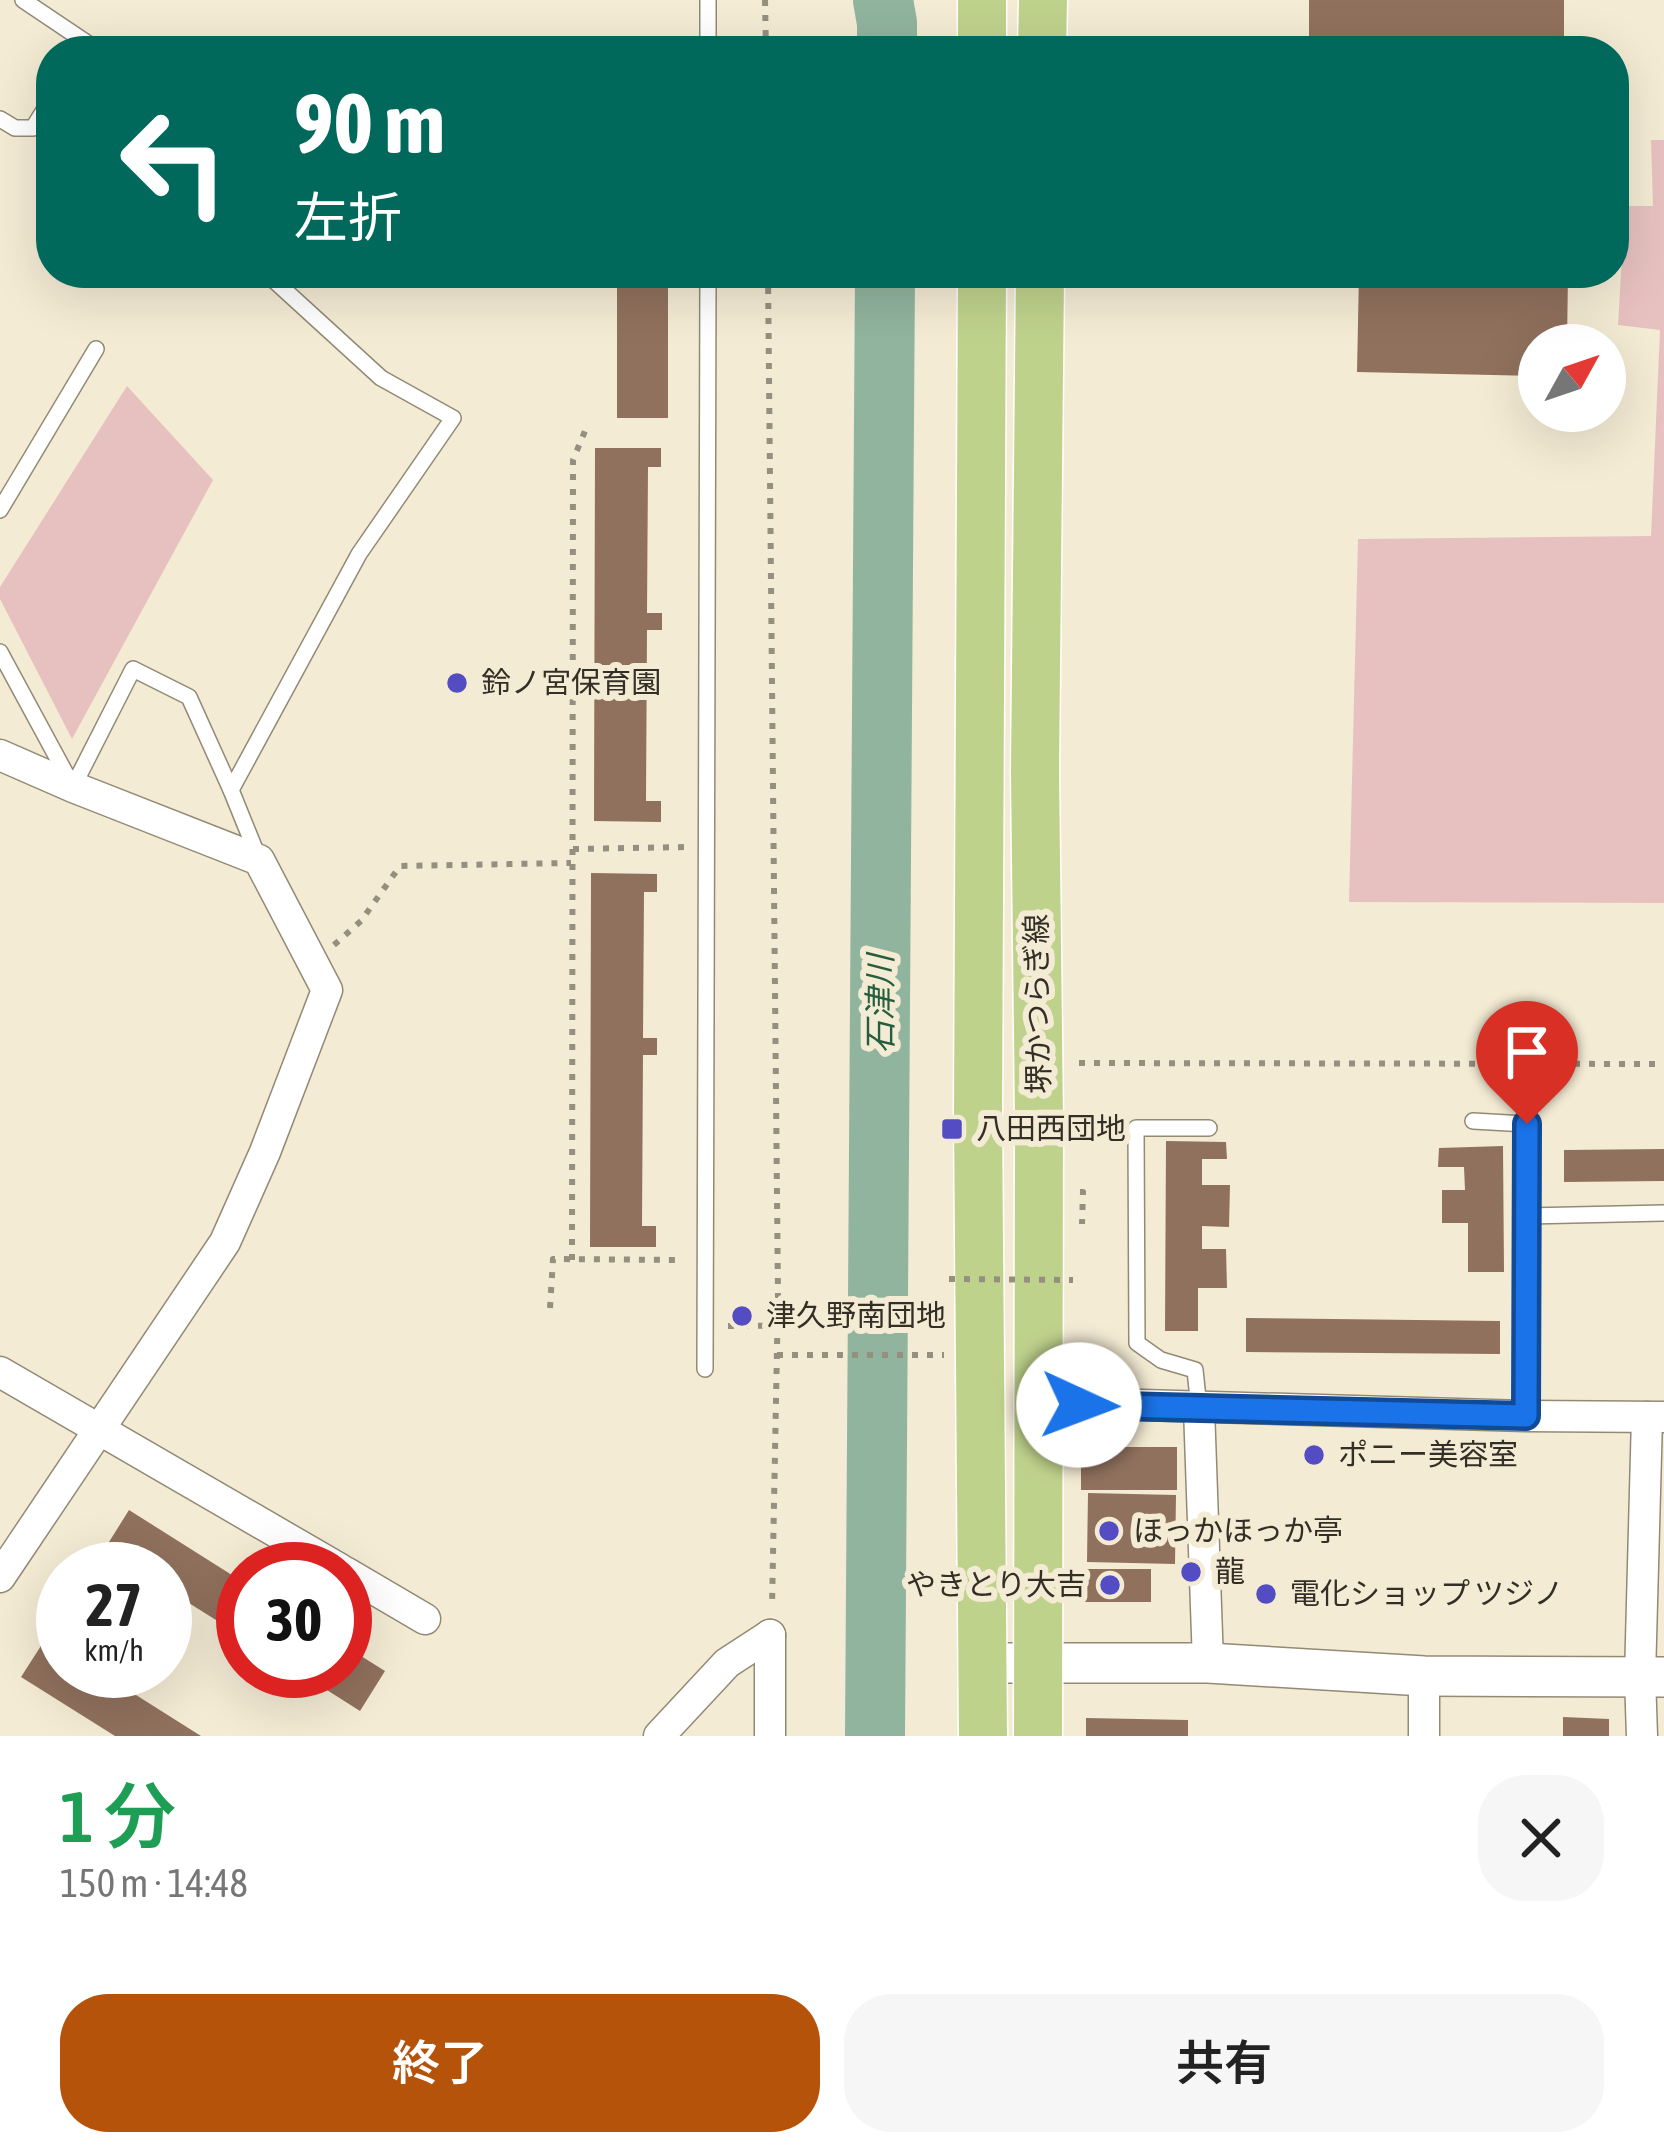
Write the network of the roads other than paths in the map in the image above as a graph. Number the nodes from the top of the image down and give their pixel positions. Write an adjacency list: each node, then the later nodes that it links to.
1 (22, 0): 5 (lane)
2 (708, 0): 6 (lane)
3 (982, 0): 7 (main road)
4 (1043, 0): 8 (main road)
5 (76, 36)
6 (708, 36)
7 (982, 36)
8 (1042, 36)
9 (0, 119): 10 (lane)
10 (36, 123)
11 (282, 288): 20 (lane)
12 (707, 288): 26 (lane)
13 (982, 288): 37 (main road, 堺かつらぎ線)
14 (1040, 288): 28 (main road, 堺かつらぎ線)
15 (96, 350): 16 (lane)
16 (0, 510)
17 (0, 652): 19 (lane)
18 (0, 755): 19 (street)
19 (73, 787): 20 (lane); 21 (street)
20 (231, 790): 21 (lane)
21 (260, 860): 32 (street)
22 (1473, 1121): 25 (lane)
23 (1209, 1129): 29 (lane)
24 (1664, 1213): 25 (lane)
25 (1527, 1216): 30 (lane)
26 (705, 1369)
27 (0, 1372): 32 (street)
28 (1040, 1402): 29 (street); 38 (main road, 堺かつらぎ線)
29 (1199, 1408): 30 (street); 39 (street)
30 (1526, 1416): 31 (street)
31 (1656, 1417): 41 (street)
32 (99, 1428): 33 (street); 34 (street)
33 (295, 1542)
34 (0, 1576)
35 (372, 1587): 36 (street)
36 (425, 1619)
37 (982, 1663): 38 (street); 44 (main road, 堺かつらぎ線)
38 (1039, 1663): 39 (street); 45 (main road, 堺かつらぎ線)
39 (1208, 1664): 40 (street)
40 (1424, 1676): 41 (street); 46 (street)
41 (1652, 1677): 47 (street)
42 (659, 1736): 43 (street)
43 (770, 1736)
44 (983, 1736)
45 (1038, 1736)
46 (1424, 1736)
47 (1642, 1736)

